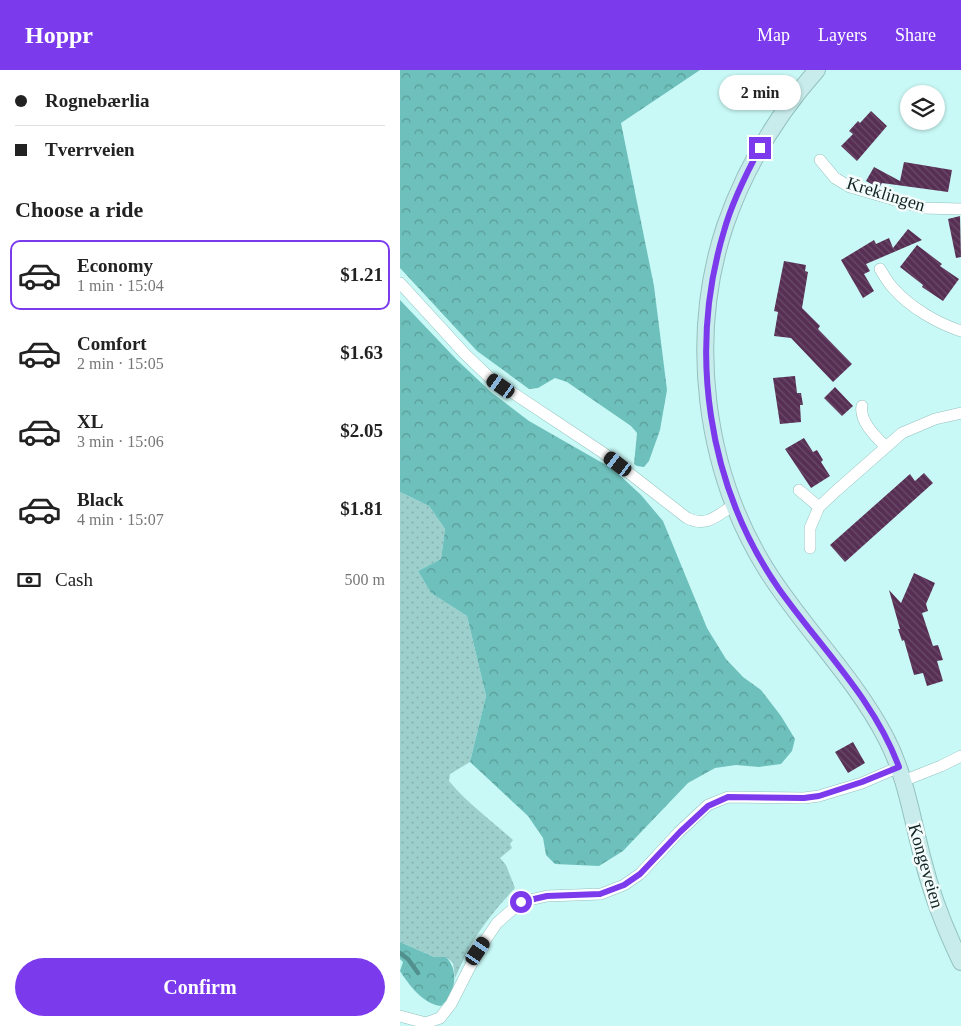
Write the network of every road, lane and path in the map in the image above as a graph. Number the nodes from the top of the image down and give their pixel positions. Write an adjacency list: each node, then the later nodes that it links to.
1 (817, 70): 11 (main road, Kongeveien)
2 (820, 160): 3 (street, Kreklingen)
3 (961, 209)
4 (880, 269): 6 (street)
5 (400, 283): 11 (street)
6 (961, 331)
7 (862, 406): 9 (street)
8 (961, 413): 9 (street)
9 (886, 447): 12 (street)
10 (799, 490): 12 (street)
11 (734, 505): 15 (main road, Kongeveien)
12 (819, 507): 13 (street)
13 (810, 548)
14 (961, 756): 15 (street)
15 (901, 774): 16 (main road, Kongeveien); 17 (street)
16 (961, 962)
17 (400, 1016)

